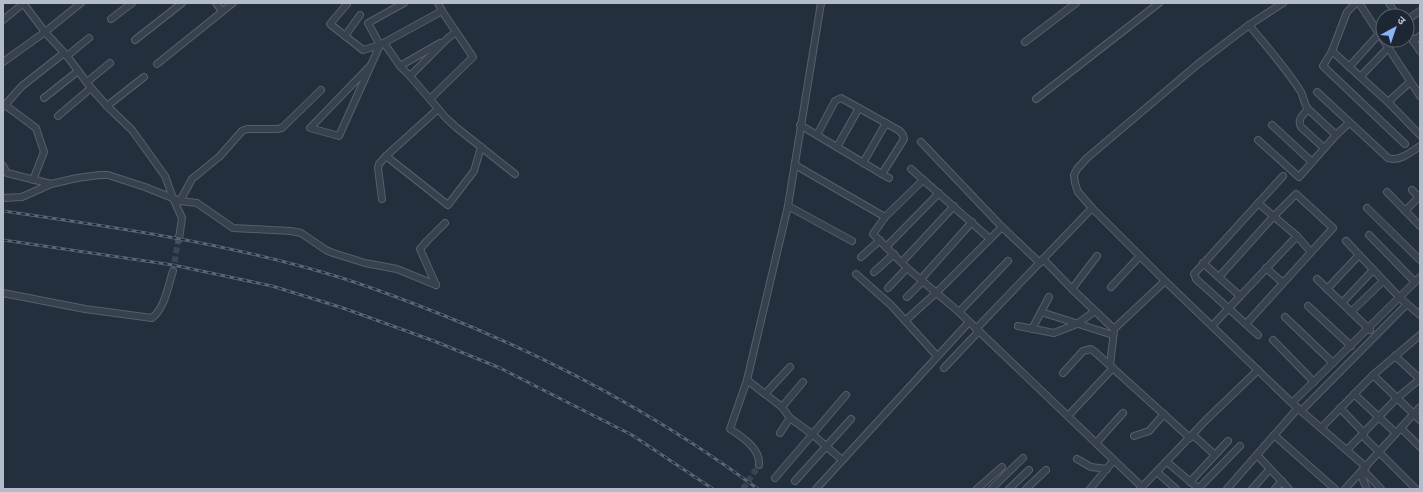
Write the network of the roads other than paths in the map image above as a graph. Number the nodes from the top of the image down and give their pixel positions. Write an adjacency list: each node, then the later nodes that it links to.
1 (23, 3): 19 (street); 22 (street)
2 (132, 3): 18 (street)
3 (182, 3): 28 (street)
4 (216, 3): 16 (street)
5 (233, 3): 16 (street)
6 (404, 3): 30 (street)
7 (438, 3): 15 (street)
8 (821, 3): 62 (street)
9 (1076, 3): 29 (street)
10 (1159, 3): 52 (street)
11 (1283, 3): 20 (street)
12 (1357, 3): 21 (street); 32 (street)
13 (79, 4): 22 (street)
14 (347, 4): 24 (street)
15 (442, 11): 23 (street); 30 (street)
16 (222, 12): 36 (street)
17 (360, 15): 24 (street)
18 (111, 19)
19 (3, 20)
20 (1249, 25): 58 (street); 98 (street)
21 (1375, 28)
22 (45, 32): 33 (street); 34 (street)
23 (456, 32): 26 (street); 51 (street)
24 (345, 36): 30 (street)
25 (89, 38): 33 (street)
26 (448, 38): 38 (street); 41 (street)
27 (1375, 38): 39 (street)
28 (135, 40)
29 (1026, 42)
30 (382, 44): 37 (street); 38 (street)
31 (1388, 48): 42 (street); 45 (street)
32 (1332, 51): 39 (street); 69 (street)
33 (66, 55): 40 (street); 54 (street)
34 (3, 62)
35 (110, 63): 44 (street)
36 (157, 64)
37 (370, 66): 37 (street)
38 (400, 66): 41 (street)
39 (1350, 66): 42 (street)
40 (78, 71): 44 (street); 50 (street)
41 (410, 76): 51 (street)
42 (1361, 76): 53 (street)
43 (144, 77): 55 (street)
44 (87, 82): 46 (street)
45 (1410, 82): 49 (street); 53 (street)
46 (91, 88): 55 (street); 59 (street)
47 (321, 90): 94 (street)
48 (1317, 92): 61 (street)
49 (1420, 96)
50 (44, 98)
51 (430, 99): 57 (street)
52 (1036, 99)
53 (1388, 102): 64 (street)
54 (4, 105): 84 (street)
55 (107, 106): 91 (street)
56 (859, 108): 60 (street); 65 (street); 72 (street)
57 (438, 109): 71 (street); 74 (street)
58 (1308, 109): 66 (street); 73 (street)
59 (58, 116)
60 (886, 123): 76 (street); 81 (street)
61 (1348, 123): 66 (street); 70 (street)
62 (800, 125): 65 (street); 77 (street)
63 (1272, 125): 75 (street)
64 (1420, 134)
65 (817, 135): 72 (street)
66 (1336, 135): 73 (street)
67 (1258, 140): 75 (street)
68 (921, 142): 106 (street)
69 (1405, 144)
70 (1420, 146)
71 (481, 147): 74 (street); 80 (street)
72 (837, 147): 76 (street)
73 (1324, 148): 75 (street)
74 (386, 156): 93 (street)
75 (1312, 162)
76 (863, 163): 81 (street)
77 (795, 165): 96 (street); 102 (street)
78 (3, 166): 84 (street)
79 (911, 169): 85 (street)
80 (515, 174)
81 (882, 174): 83 (street)
82 (1283, 176): 95 (street)
83 (889, 178)
84 (33, 180): 86 (street)
85 (923, 180): 89 (street); 102 (street)
86 (51, 184): 90 (street); 91 (street)
87 (1412, 190): 92 (street)
88 (1387, 192): 100 (street)
89 (939, 193): 97 (street); 114 (street)
90 (3, 198)
91 (173, 198): 94 (street); 108 (street)
92 (1419, 198): 100 (street)
93 (382, 199)
94 (180, 201): 104 (street)
95 (1258, 203): 101 (street); 125 (street)
96 (788, 206): 112 (street); 188 (street)
97 (954, 206): 103 (street); 124 (street)
98 (1092, 208): 119 (street); 123 (street)
99 (1367, 208): 121 (street)
100 (1405, 211): 105 (street)
101 (1273, 216): 109 (street); 115 (street); 132 (street)
102 (886, 217): 111 (street)
103 (972, 222): 110 (street); 135 (street)
104 (445, 223)
105 (1420, 226)
106 (1002, 227): 110 (street); 123 (street)
107 (1369, 235): 139 (street)
108 (179, 236)
109 (1297, 236): 115 (street); 127 (street)
110 (990, 239): 144 (street)
111 (880, 240): 114 (street); 120 (street)
112 (852, 241)
113 (1346, 241): 117 (street)
114 (886, 247): 116 (street)
115 (1310, 251): 138 (street)
116 (894, 254): 124 (street); 130 (street)
117 (1359, 255): 128 (street); 143 (street)
118 (1097, 256): 142 (street)
119 (1140, 256): 136 (street); 140 (street)
120 (861, 258)
121 (1420, 260)
122 (1008, 261): 156 (street)
123 (1042, 261): 142 (street); 169 (street)
124 (902, 262): 126 (street)
125 (1203, 263): 132 (street); 154 (street)
126 (907, 268): 135 (street); 141 (street)
127 (1266, 268): 138 (street); 146 (street)
128 (1373, 270): 137 (street); 150 (street)
129 (173, 271): 145 (street)
130 (874, 272)
131 (856, 274): 161 (street)
132 (1219, 277): 146 (street)
133 (1420, 277): 139 (street)
134 (1317, 279): 143 (street)
135 (922, 280): 144 (street); 147 (street)
136 (1165, 281): 166 (street); 170 (street)
137 (1383, 281): 149 (street); 158 (street)
138 (1282, 282): 164 (street)
139 (1415, 282): 149 (street)
140 (1111, 287)
141 (888, 288)
142 (1072, 289): 155 (street)
143 (1327, 289): 150 (street)
144 (937, 292): 156 (street); 161 (street)
145 (3, 293)
146 (1240, 296): 154 (street)
147 (907, 297)
148 (1049, 297): 157 (street)
149 (1400, 298): 151 (street); 168 (street)
150 (1342, 303): 158 (street)
151 (1406, 304): 159 (street); 173 (street)
152 (1420, 305): 159 (street)
153 (1308, 306): 177 (street)
154 (1228, 308): 164 (street); 166 (street)
155 (1095, 311): 163 (street); 170 (street)
156 (959, 312): 162 (street)
157 (1041, 312): 163 (street); 167 (street)
158 (1351, 312): 168 (street)
159 (1417, 313)
160 (1285, 316): 180 (street)
161 (906, 320): 178 (street)
162 (969, 322): 169 (street); 178 (street)
163 (1077, 324): 167 (street); 170 (street)
164 (1246, 324): 171 (street)
165 (1018, 326): 167 (street)
166 (1212, 326): 184 (street)
167 (1032, 329)
168 (1368, 329): 173 (street); 177 (street)
169 (977, 330): 183 (street); 203 (street)
170 (1114, 332): 181 (street)
171 (1258, 335)
172 (1420, 335): 175 (street)
173 (1375, 336): 199 (street)
174 (1273, 340): 190 (street)
175 (1415, 340): 176 (street); 179 (street)
176 (1420, 345)
177 (1350, 346): 180 (street)
178 (937, 356): 228 (street)
179 (1395, 356): 186 (street); 187 (street)
180 (1333, 363): 190 (street)
181 (1111, 366): 185 (street); 202 (street); 203 (street)
182 (790, 367): 191 (street)
183 (944, 368)
184 (1258, 370): 195 (street); 216 (street)
185 (1063, 374)
186 (1373, 375): 192 (street); 194 (street)
187 (1420, 379): 194 (street)
188 (747, 380): 191 (street); 231 (street)
189 (803, 382): 196 (street)
190 (1314, 382): 195 (street)
191 (765, 394): 196 (street)
192 (1354, 394): 198 (street); 204 (street)
193 (846, 395): 212 (street)
194 (1397, 398): 201 (street); 204 (street)
195 (1292, 403): 199 (street)
196 (782, 407): 205 (street)
197 (1420, 407): 201 (street)
198 (1340, 408): 208 (street); 213 (street)
199 (1300, 410): 208 (street); 214 (street)
200 (1123, 412): 218 (street)
201 (1414, 413): 207 (street); 209 (street)
202 (1164, 414): 215 (street); 216 (street)
203 (1068, 416): 218 (street)
204 (1379, 417): 211 (street); 213 (street)
205 (790, 418): 210 (street); 212 (street)
206 (852, 419): 219 (street)
207 (1420, 420)
208 (1321, 428): 222 (street)
209 (1401, 428): 211 (street); 221 (street)
210 (780, 433)
211 (1396, 433): 223 (street)
212 (812, 434): 219 (street); 239 (street)
213 (1363, 434): 222 (street); 223 (street)
214 (1274, 435): 225 (street); 256 (street)
215 (1134, 436)
216 (1192, 436): 224 (street); 230 (street)
217 (1228, 441): 224 (street)
218 (1096, 443): 229 (street)
219 (827, 446): 228 (street); 240 (street)
220 (1240, 446): 251 (street)
221 (1420, 447)
222 (1347, 450): 237 (street)
223 (1379, 452): 237 (street); 260 (street)
224 (1215, 455): 242 (street)
225 (1257, 455): 234 (street); 252 (street)
226 (1023, 458): 246 (street)
227 (1077, 459): 233 (street)
228 (842, 460): 244 (street)
229 (1114, 460): 233 (street); 243 (street)
230 (1167, 462): 238 (street); 242 (street)
231 (760, 464)
232 (1002, 466): 245 (street)
233 (1107, 469): 249 (street)
234 (1270, 469): 241 (street); 253 (street)
235 (1029, 470): 247 (street)
236 (1046, 470): 248 (street)
237 (1363, 470): 257 (street); 258 (street); 259 (street)
238 (1157, 472): 243 (street); 250 (street)
239 (775, 478)
240 (795, 481)
241 (1282, 481): 254 (street); 255 (street)
242 (1190, 482): 251 (street)
243 (1141, 488)
244 (816, 489)
245 (977, 489)
246 (991, 489)
247 (1009, 489)
248 (1026, 489)
249 (1090, 489)
250 (1176, 489)
251 (1198, 489)
252 (1227, 489)
253 (1252, 489)
254 (1275, 489)
255 (1290, 489)
256 (1335, 489)
257 (1345, 489)
258 (1367, 489)
259 (1381, 489)
260 (1416, 489)

